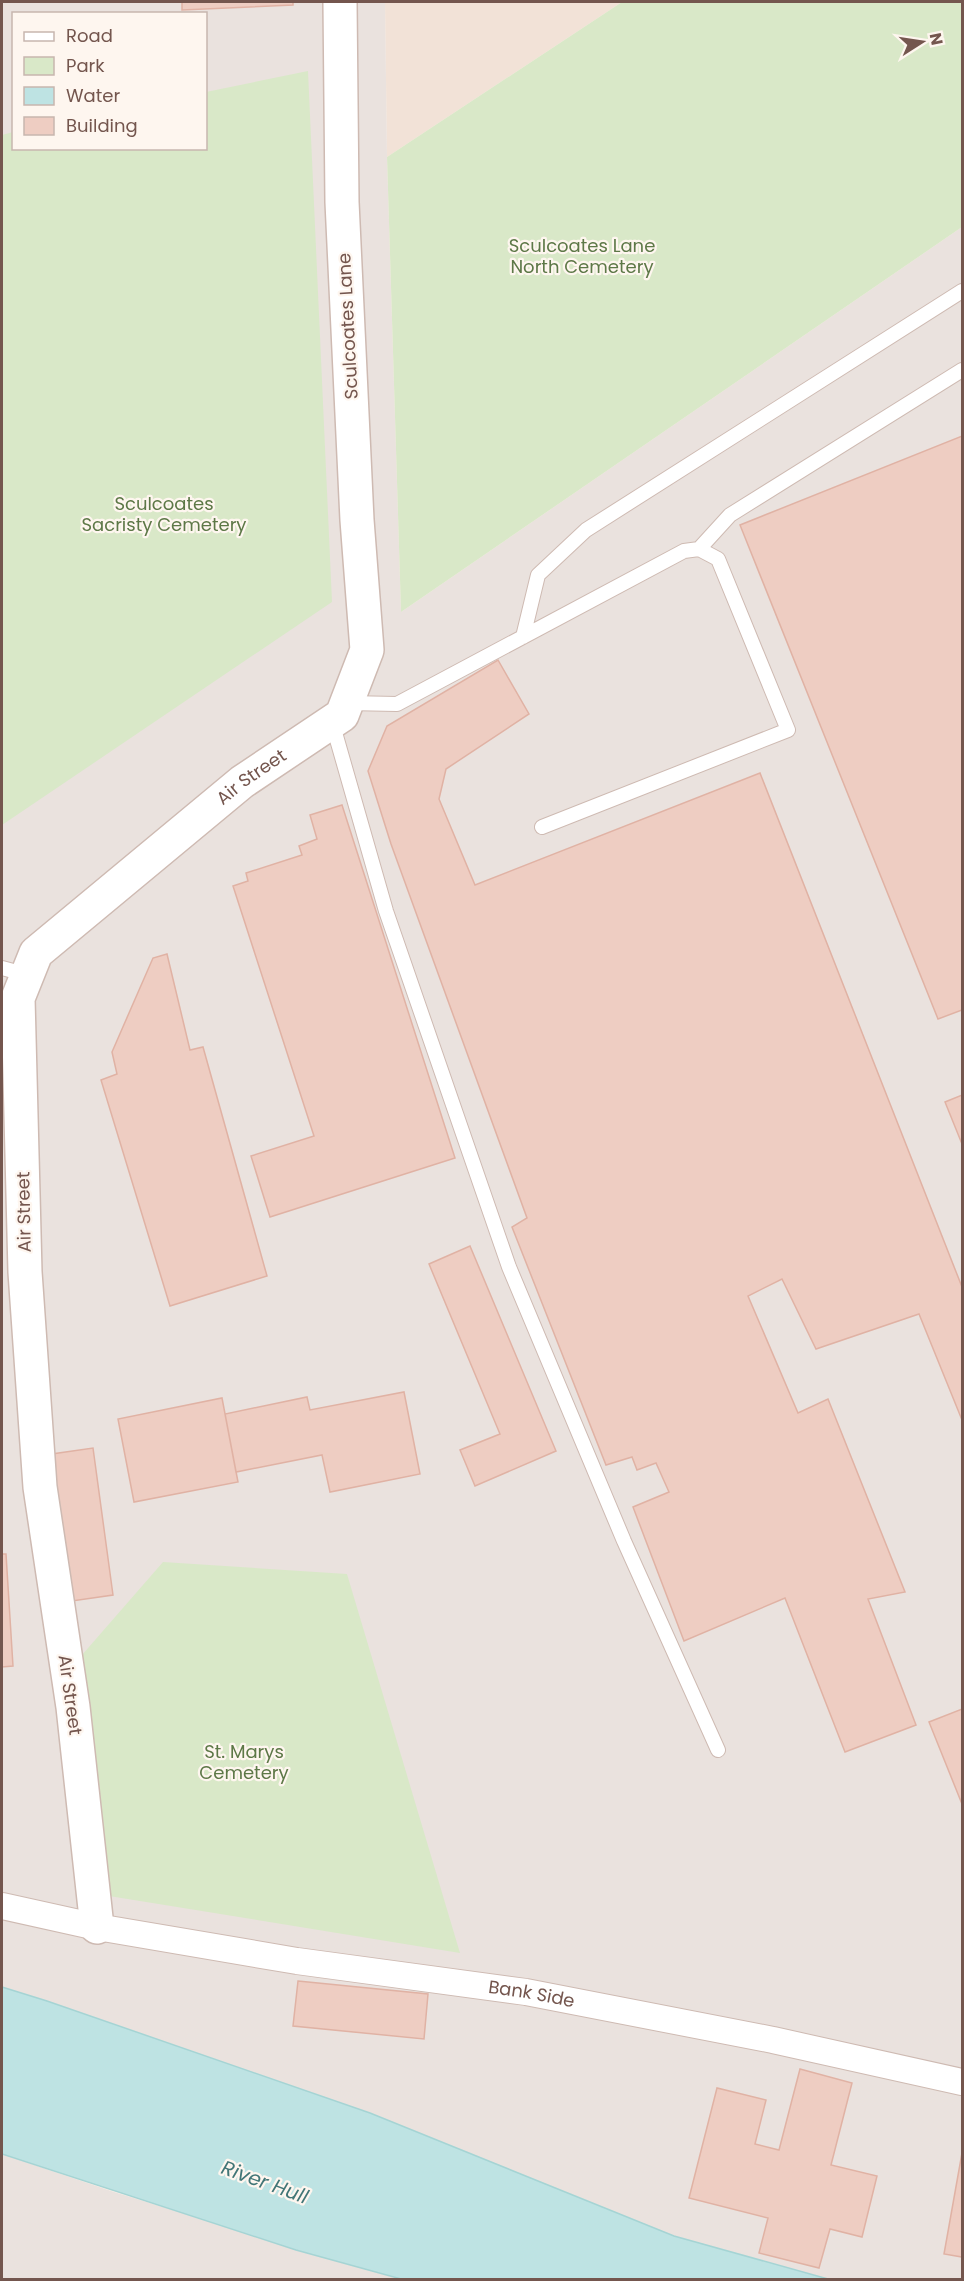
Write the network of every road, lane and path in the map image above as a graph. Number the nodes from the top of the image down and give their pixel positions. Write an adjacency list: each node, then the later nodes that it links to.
1 (340, 2): 6 (street, Sculcoates Lane)
2 (963, 291): 5 (lane)
3 (963, 370): 4 (lane)
4 (699, 549): 5 (lane); 7 (lane)
5 (523, 637): 6 (lane)
6 (339, 713): 8 (street, Air Street); 9 (lane)
7 (542, 827)
8 (15, 972): 11 (street, Air Street)
9 (718, 1750)
10 (2, 1906): 11 (street, Bank Side)
11 (97, 1927): 12 (street, Bank Side)
12 (963, 2082)

